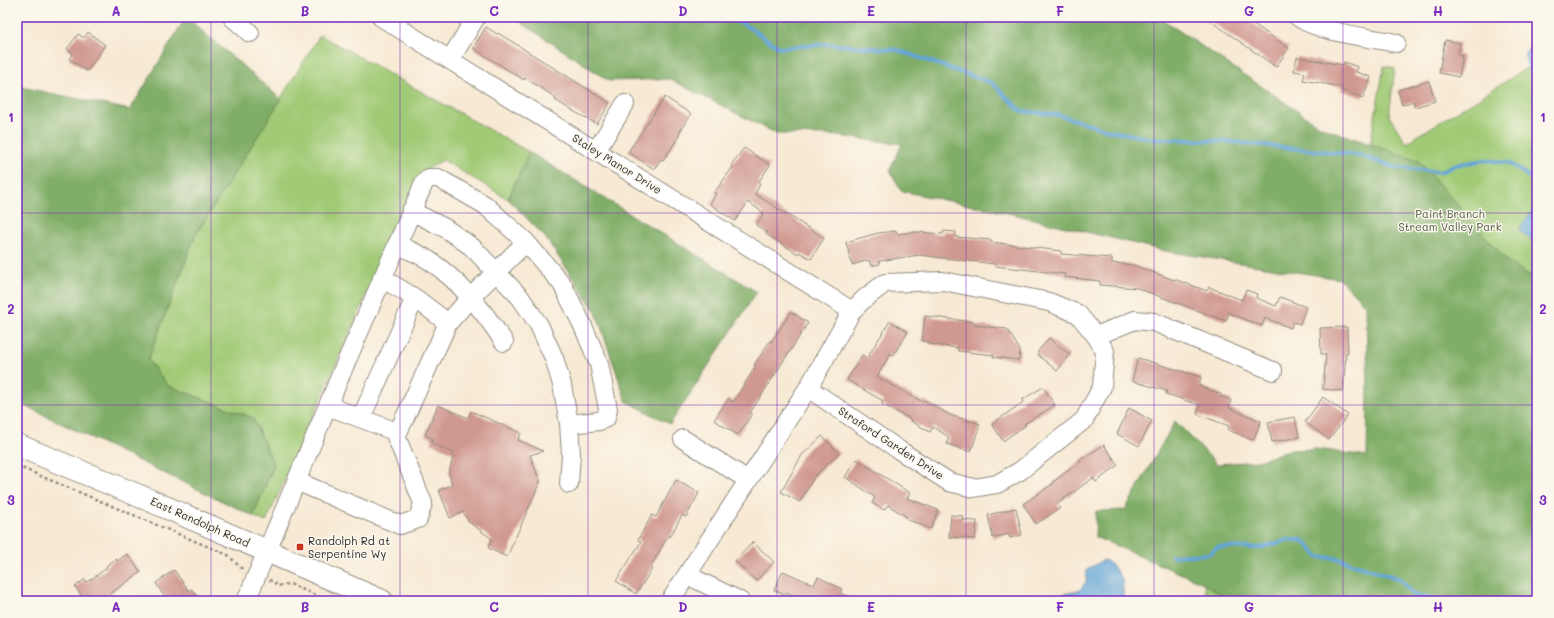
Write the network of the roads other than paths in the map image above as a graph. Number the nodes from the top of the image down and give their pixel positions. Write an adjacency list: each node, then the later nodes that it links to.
1 (232, 17): 5 (street)
2 (382, 17): 7 (street, Staley Manor Drive)
3 (476, 17): 7 (street)
4 (1298, 17): 6 (street)
5 (250, 33)
6 (1396, 43)
7 (450, 60): 9 (street, Staley Manor Drive)
8 (625, 104): 9 (street)
9 (596, 151): 17 (street, Staley Manor Drive)
10 (411, 211): 11 (street); 12 (street); 13 (street)
11 (526, 242): 13 (street); 25 (street)
12 (397, 244): 14 (street); 15 (street)
13 (497, 271): 15 (street); 25 (street)
14 (382, 278): 16 (street); 23 (street)
15 (471, 296): 18 (street); 20 (street)
16 (415, 298): 18 (street); 24 (street)
17 (852, 311): 19 (street, Straford Garden Drive); 22 (street, Straford Garden Drive)
18 (448, 323): 26 (street)
19 (1096, 336): 21 (street); 22 (street, Straford Garden Drive)
20 (504, 342)
21 (1274, 371)
22 (808, 388): 29 (street, Straford Garden Drive)
23 (328, 406): 24 (street); 30 (street)
24 (361, 418): 26 (street)
25 (569, 424): 31 (street)
26 (396, 437): 30 (street)
27 (683, 439): 29 (street)
28 (17, 445): 32 (main road, East Randolph Road)
29 (748, 480): 33 (street, Straford Garden Drive)
30 (296, 481): 32 (street)
31 (568, 484)
32 (267, 552): 34 (street); 35 (main road, East Randolph Road)
33 (687, 574): 36 (street, Straford Garden Drive); 37 (street)
34 (246, 601)
35 (382, 601)
36 (670, 601)
37 (740, 601)

